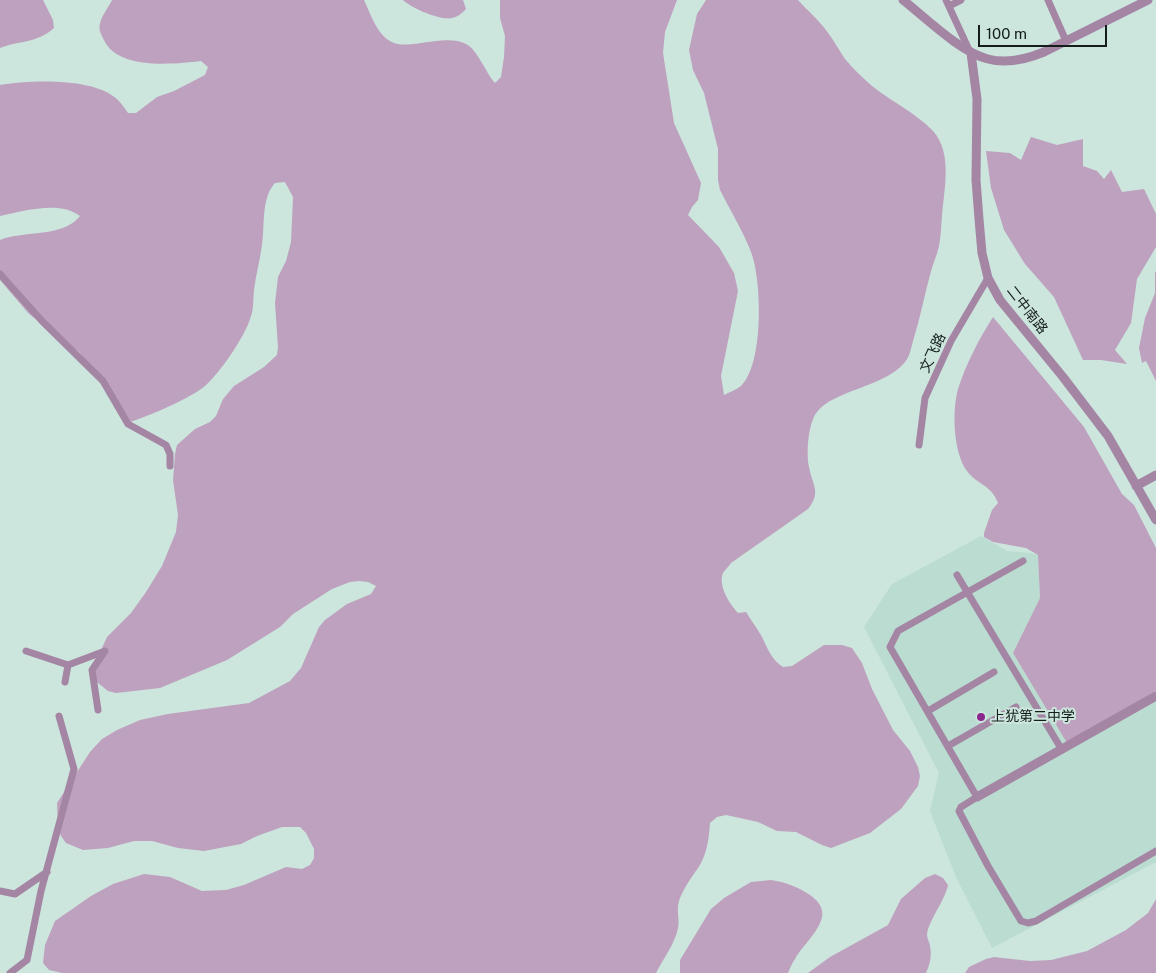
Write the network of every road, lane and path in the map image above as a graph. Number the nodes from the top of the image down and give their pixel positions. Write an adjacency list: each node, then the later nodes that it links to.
1 (903, 0): 7 (street)
2 (961, 0): 5 (street)
3 (1048, 0): 6 (street)
4 (1146, 0): 6 (street)
5 (947, 3): 7 (street)
6 (1066, 41): 7 (street)
7 (971, 53): 9 (street, 二中南路)
8 (0, 274): 11 (street)
9 (988, 278): 10 (street, 文飞路); 13 (street, 二中南路)
10 (919, 445)
11 (170, 466)
12 (1156, 475): 13 (street)
13 (1136, 486): 14 (street, 二中南路)
14 (1156, 520)
15 (1023, 560): 17 (street)
16 (957, 575): 17 (street)
17 (968, 592): 25 (street); 28 (street)
18 (26, 651): 19 (street)
19 (68, 665): 21 (street); 24 (street)
20 (994, 672): 25 (street)
21 (65, 682)
22 (1156, 696): 28 (street)
23 (1016, 707): 27 (street)
24 (98, 710)
25 (928, 711): 27 (street)
26 (59, 716): 31 (street)
27 (948, 746): 29 (street)
28 (1062, 750): 29 (street)
29 (978, 797): 30 (street)
30 (1156, 851)
31 (47, 872): 32 (street); 33 (street)
32 (0, 891)
33 (10, 973)

